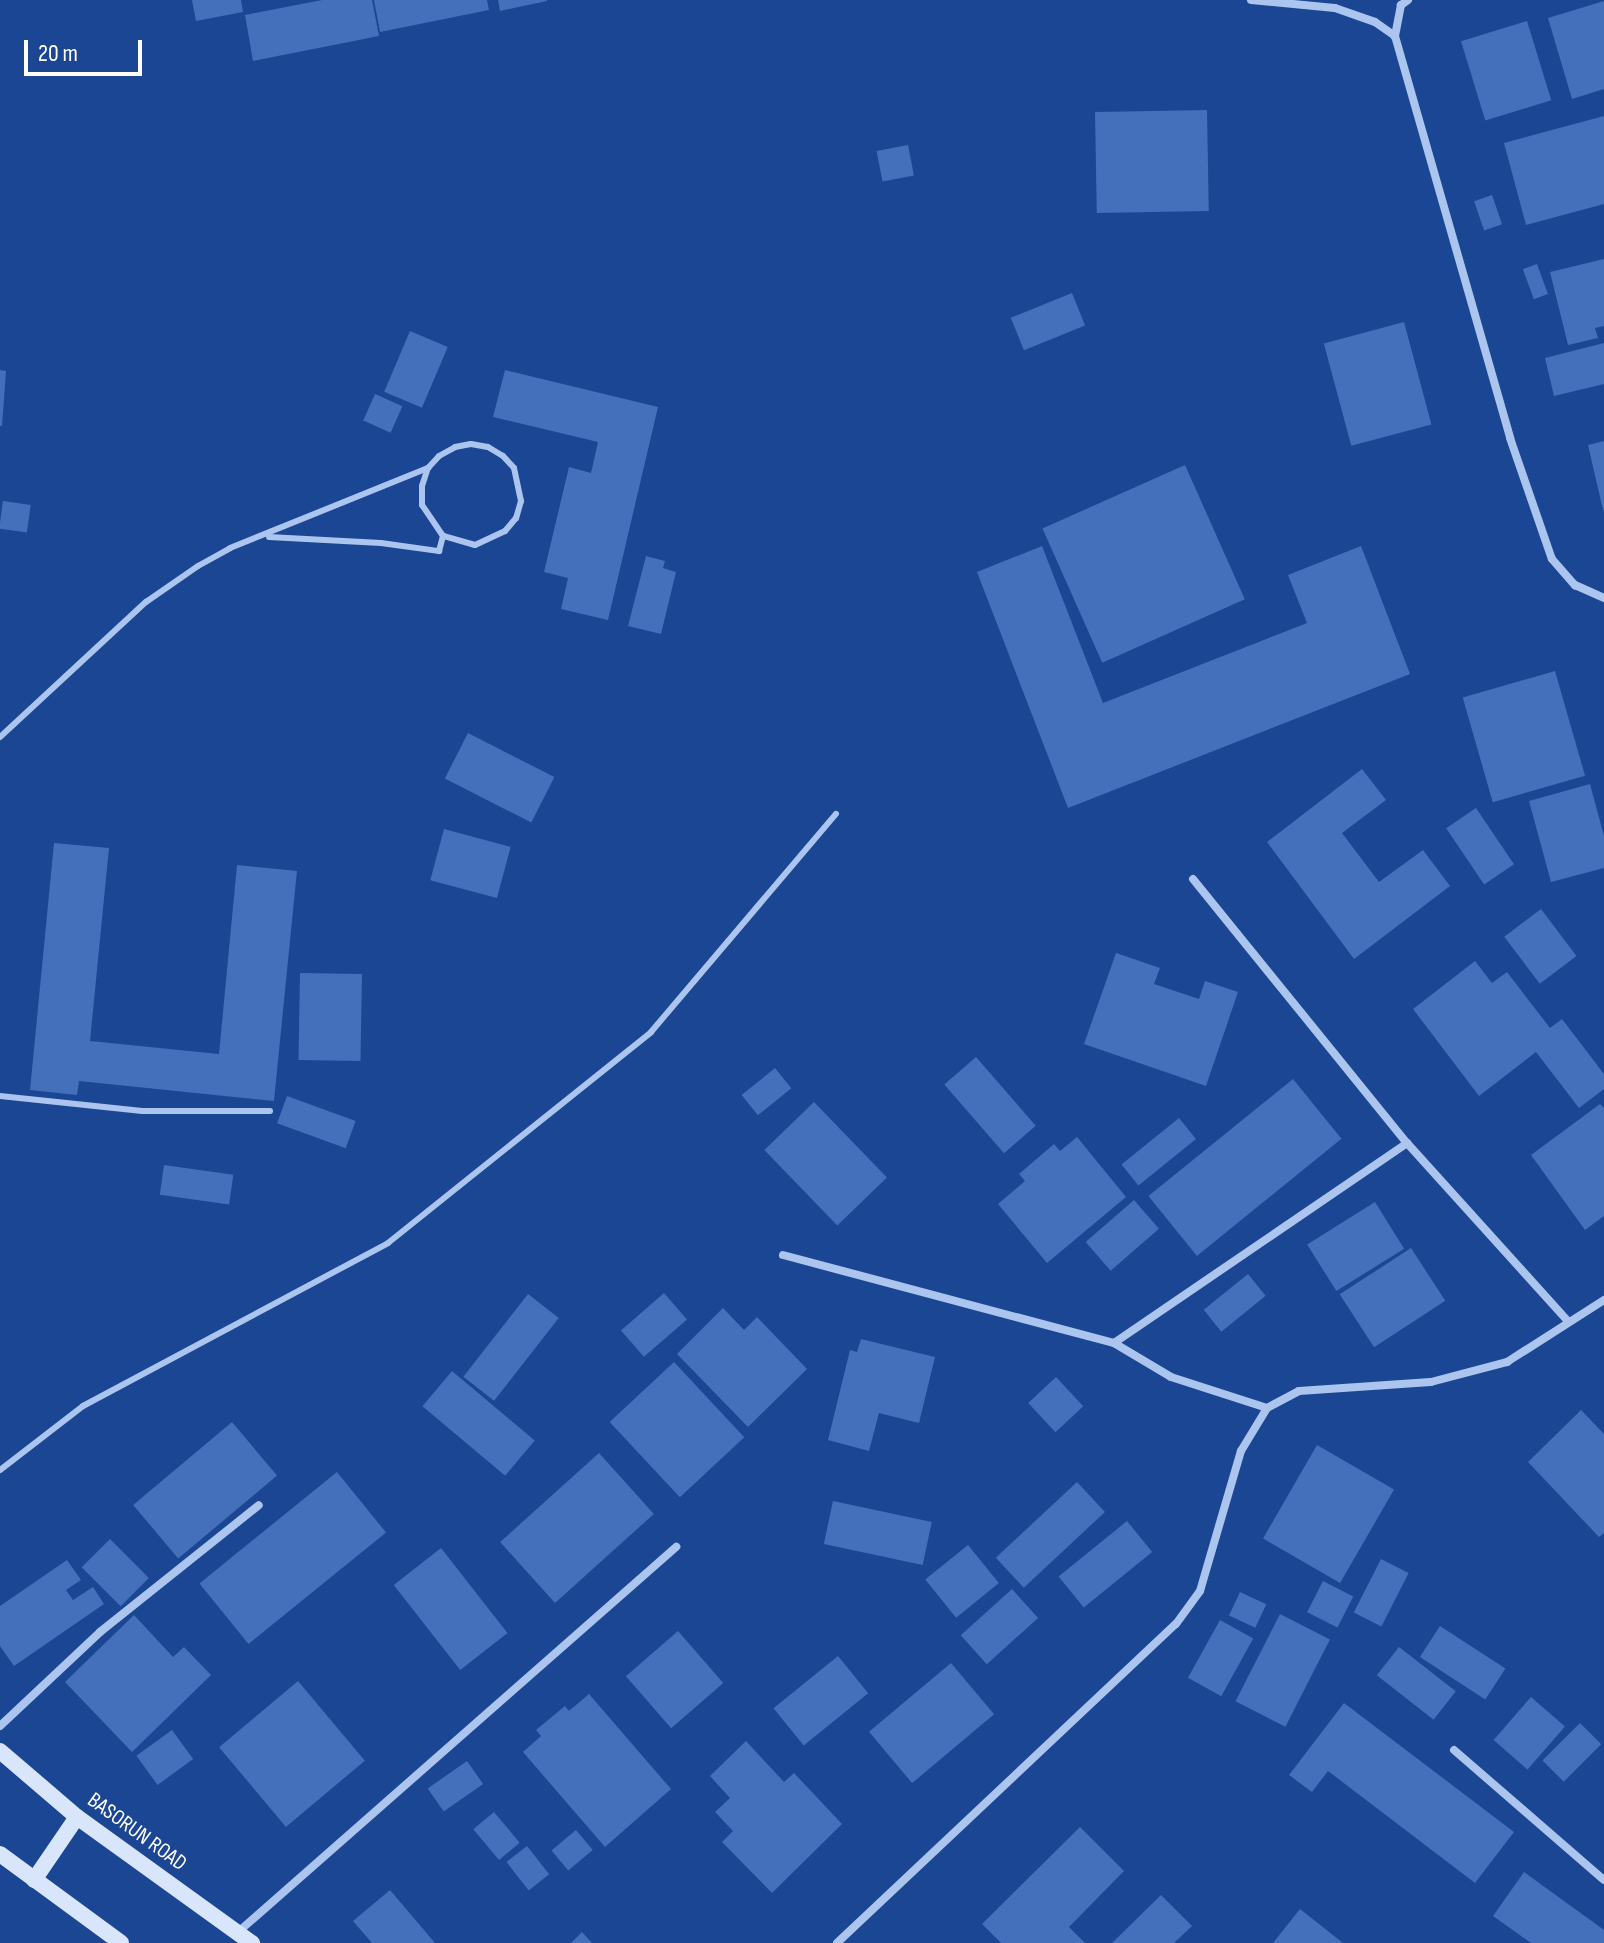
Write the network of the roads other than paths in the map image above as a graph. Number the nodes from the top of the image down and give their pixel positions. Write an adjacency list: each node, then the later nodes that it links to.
1 (1251, 0): 3 (street)
2 (1408, 0): 3 (street)
3 (1395, 36): 7 (street)
4 (428, 468): 5 (lane); 5 (lane); 6 (lane)
5 (443, 536): 6 (lane)
6 (265, 537): 8 (lane)
7 (1604, 598)
8 (0, 737)
9 (836, 814): 19 (lane)
10 (1193, 879): 13 (street)
11 (0, 1096): 12 (lane)
12 (270, 1111)
13 (1407, 1143): 16 (street); 17 (street)
14 (783, 1255): 17 (street)
15 (1604, 1300): 16 (street)
16 (1569, 1322): 18 (street)
17 (1114, 1343): 18 (street)
18 (1267, 1408): 32 (street)
19 (0, 1470)
20 (259, 1505): 22 (street)
21 (676, 1547): 29 (street)
22 (0, 1726)
23 (1454, 1750): 28 (street)
24 (0, 1751): 25 (main road, BASORUN ROAD)
25 (77, 1817): 27 (main road); 29 (main road, BASORUN ROAD)
26 (0, 1854): 27 (main road)
27 (34, 1880): 30 (main road)
28 (1604, 1880)
29 (237, 1933): 31 (main road, BASORUN ROAD)
30 (121, 1943)
31 (252, 1943)
32 (837, 1943)

